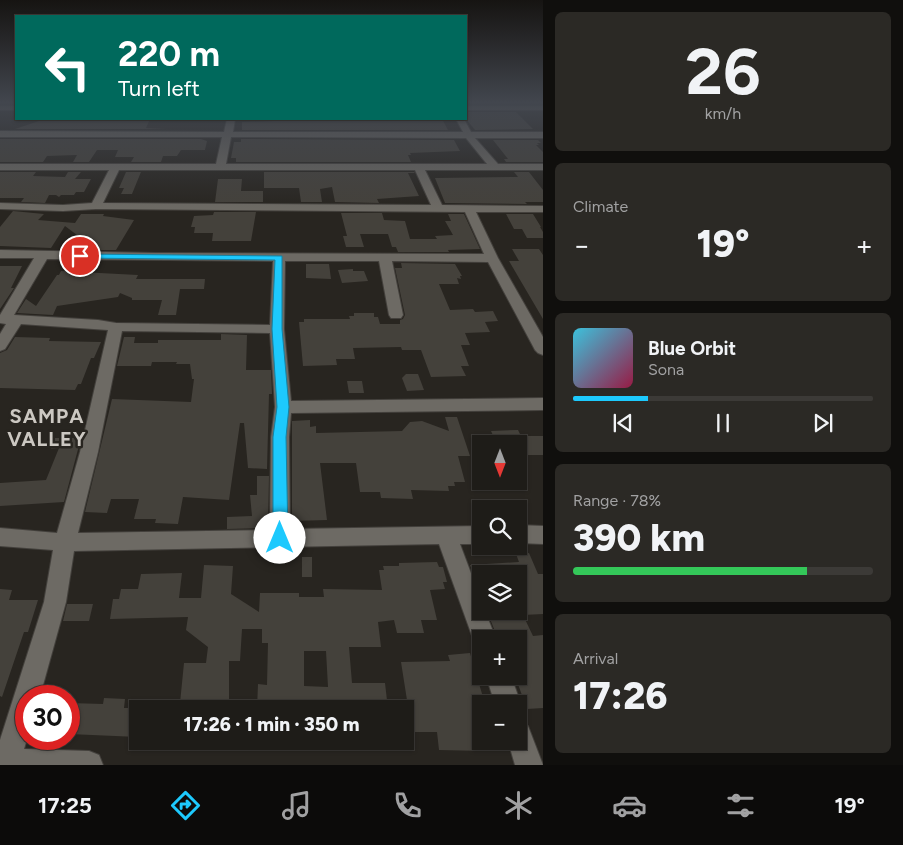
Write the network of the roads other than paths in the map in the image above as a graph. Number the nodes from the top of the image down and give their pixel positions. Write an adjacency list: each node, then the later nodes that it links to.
1 (225, 138): 7 (street)
2 (470, 138): 5 (street)
3 (0, 167): 4 (street)
4 (116, 167): 7 (street); 10 (street)
5 (495, 167): 6 (street); 8 (street)
6 (543, 167)
7 (220, 168): 8 (street)
8 (419, 168): 11 (street)
9 (0, 206): 10 (street)
10 (96, 206): 11 (street)
11 (438, 208): 12 (street)
12 (469, 208): 13 (street); 18 (street)
13 (543, 209)
14 (0, 254): 15 (street)
15 (42, 256): 16 (street); 20 (street)
16 (279, 258): 17 (street); 22 (street)
17 (385, 258): 18 (street); 19 (street)
18 (492, 258): 24 (street)
19 (396, 315)
20 (7, 319): 21 (street); 23 (street)
21 (116, 327): 22 (street); 33 (street)
22 (277, 329): 26 (street)
23 (0, 346)
24 (543, 350)
25 (543, 404): 26 (street)
26 (283, 407): 32 (street)
27 (527, 534): 28 (street)
28 (543, 535)
29 (472, 536): 31 (street)
30 (0, 537): 33 (street)
31 (447, 537): 32 (street); 34 (street)
32 (280, 538): 33 (street)
33 (64, 542): 35 (street)
34 (481, 630)
35 (31, 685)
36 (15, 731): 38 (street)
37 (524, 750): 40 (street)
38 (4, 762): 39 (street)
39 (89, 765)
40 (530, 765)

